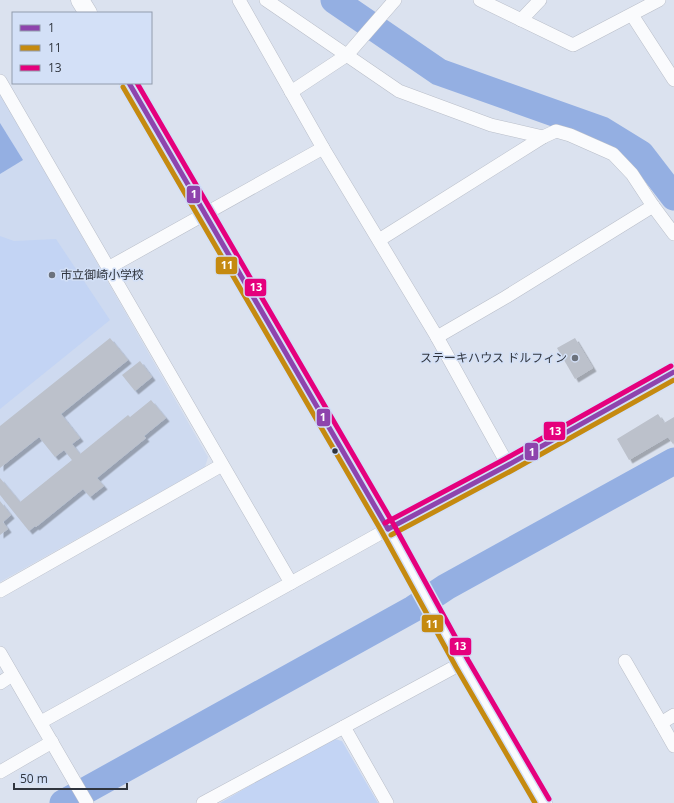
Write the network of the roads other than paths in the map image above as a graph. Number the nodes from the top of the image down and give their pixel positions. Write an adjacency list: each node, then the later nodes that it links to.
1 (80, 0): 8 (street)
2 (239, 0): 15 (street)
3 (266, 0): 11 (street)
4 (396, 0): 11 (street)
5 (480, 0): 10 (street)
6 (540, 0): 10 (street)
7 (659, 0): 9 (street)
8 (87, 12)
9 (632, 15): 10 (street); 12 (street)
10 (521, 20)
11 (351, 50): 15 (street); 16 (street)
12 (672, 73)
13 (0, 81): 22 (street)
14 (130, 84): 19 (street)
15 (291, 92): 17 (street)
16 (543, 137): 18 (street); 21 (street)
17 (323, 148): 19 (street); 21 (street)
18 (653, 206): 20 (street); 23 (street)
19 (206, 214): 22 (street); 27 (street)
20 (674, 234)
21 (379, 240): 23 (street)
22 (108, 268): 25 (street)
23 (438, 337): 26 (street)
24 (674, 372): 26 (street)
25 (222, 465): 28 (street); 29 (street)
26 (508, 465): 27 (street)
27 (388, 529): 28 (street); 32 (street)
28 (291, 583): 36 (street)
29 (0, 591)
30 (0, 653): 33 (street)
31 (625, 661): 37 (street)
32 (462, 663): 38 (street); 45 (street)
33 (12, 675): 34 (street); 36 (street)
34 (0, 682)
35 (674, 715): 37 (street)
36 (41, 722): 39 (street)
37 (660, 723): 40 (street)
38 (344, 727): 43 (street); 44 (street)
39 (52, 742): 41 (street); 42 (street)
40 (674, 746)
41 (0, 772)
42 (86, 802)
43 (203, 803)
44 (386, 803)
45 (543, 803)

